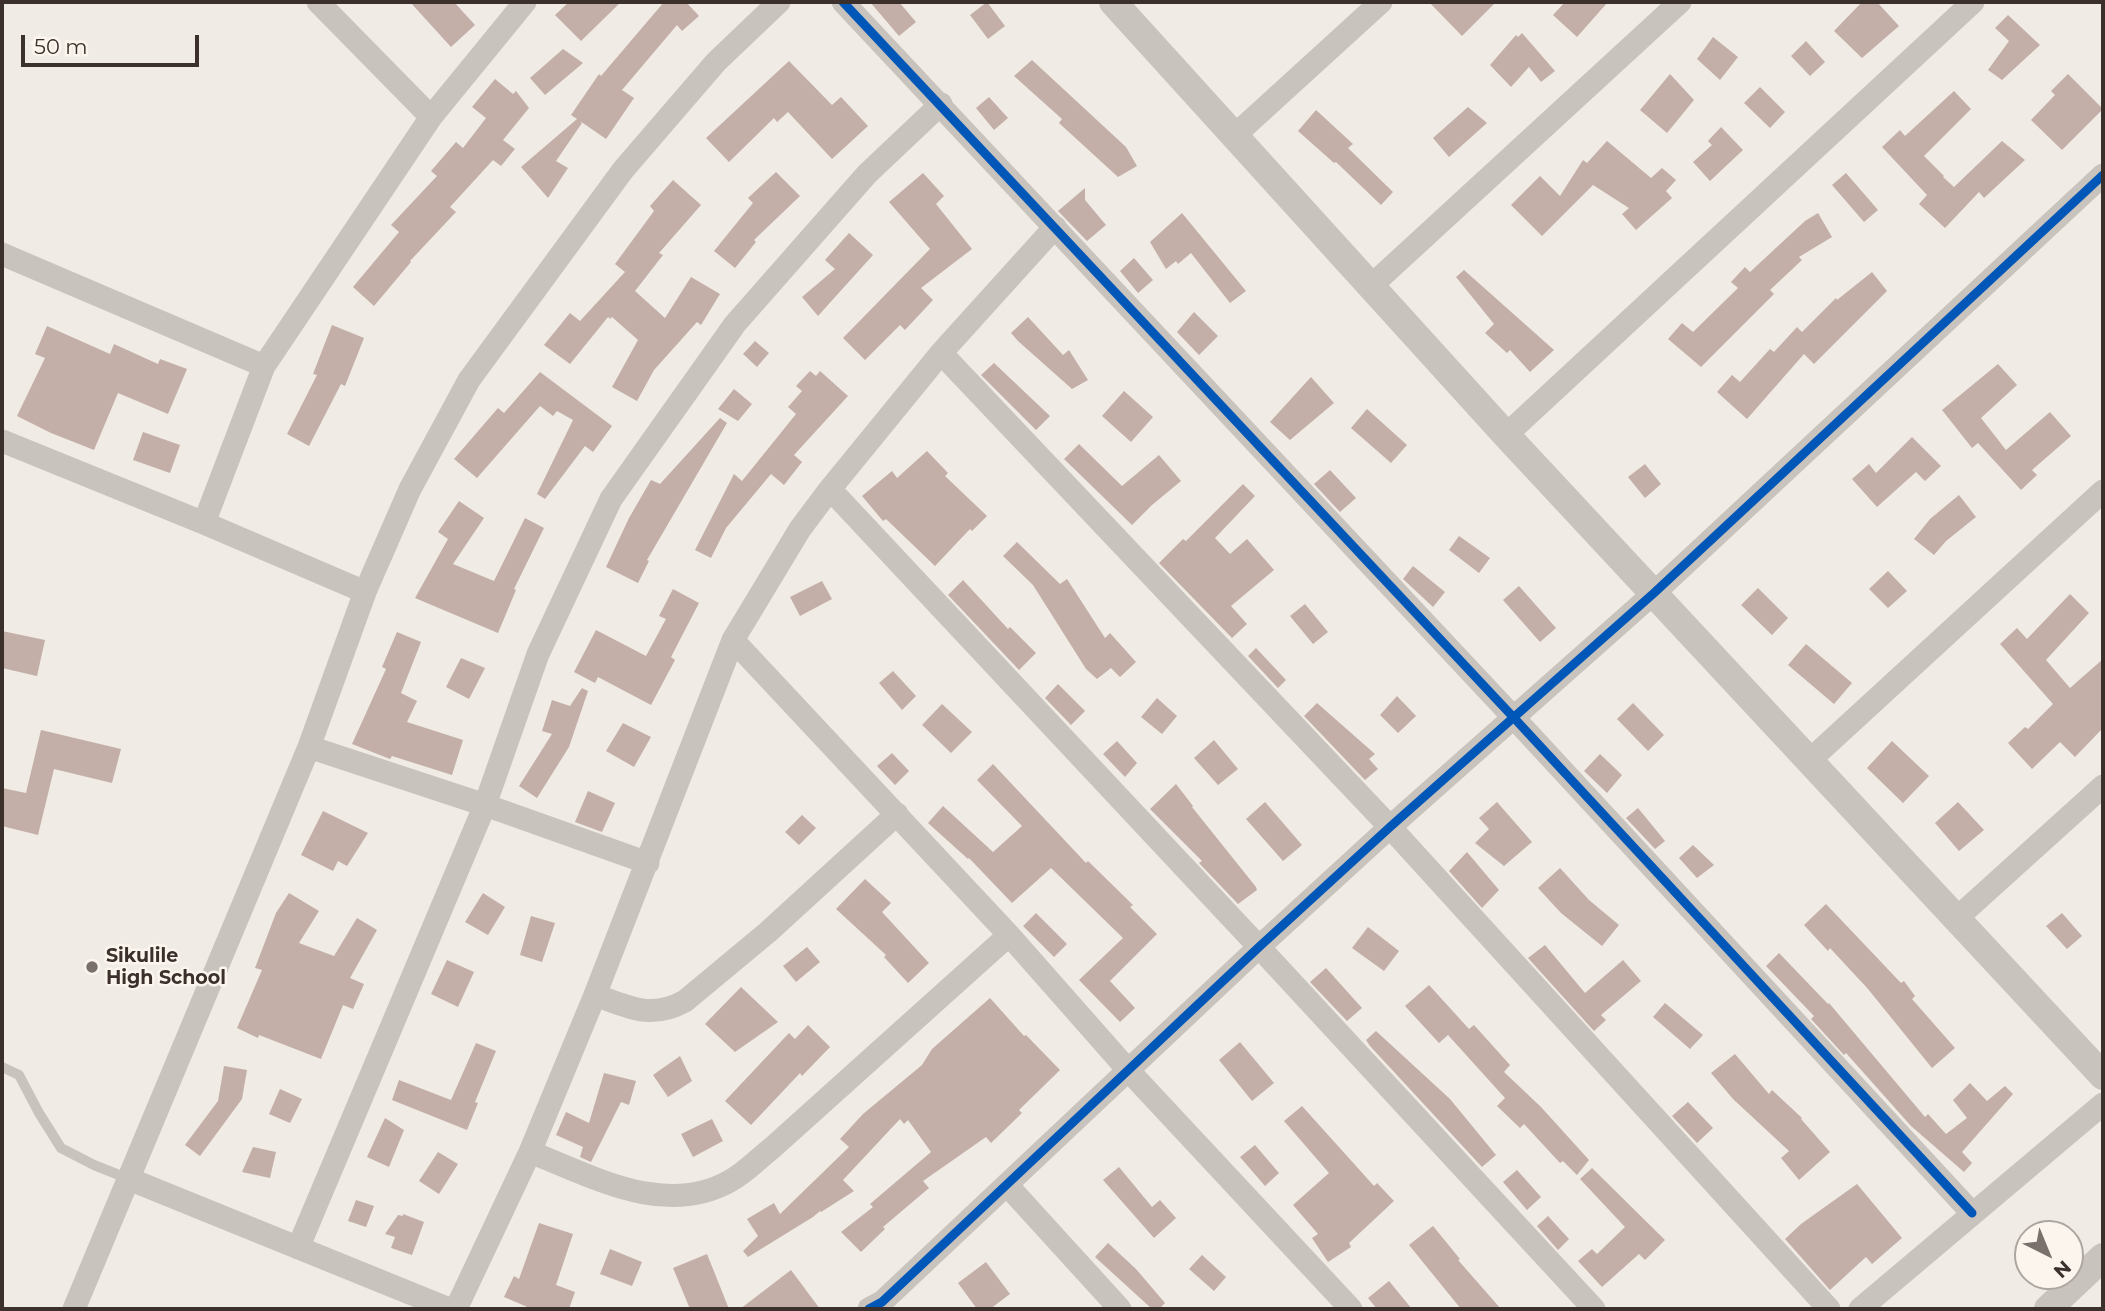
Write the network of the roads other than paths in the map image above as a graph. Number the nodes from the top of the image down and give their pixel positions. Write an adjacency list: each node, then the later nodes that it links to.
1 (318, 2): 10 (street)
2 (525, 2): 10 (street)
3 (779, 2): 23 (street)
4 (843, 2): 9 (street)
5 (1113, 2): 11 (street)
6 (1381, 2): 11 (street)
7 (1680, 2): 15 (street)
8 (1973, 2): 18 (street)
9 (941, 104): 13 (street); 30 (street)
10 (431, 117): 17 (street)
11 (1234, 136): 15 (street)
12 (2103, 175): 24 (street)
13 (1055, 228): 16 (street); 26 (street)
14 (2, 254): 17 (street)
15 (1371, 286): 18 (street)
16 (941, 353): 20 (street); 32 (street)
17 (264, 366): 22 (street)
18 (1506, 435): 24 (street)
19 (2, 441): 22 (street)
20 (830, 489): 25 (street); 36 (street)
21 (2103, 491): 28 (street)
22 (204, 523): 23 (street)
23 (365, 592): 27 (street)
24 (1654, 593): 26 (street); 28 (street)
25 (733, 640): 31 (street); 33 (street)
26 (1515, 719): 32 (street); 45 (street)
27 (309, 747): 30 (street); 43 (street)
28 (1810, 760): 34 (street)
29 (2103, 786): 34 (street)
30 (485, 805): 33 (street); 46 (street)
31 (897, 814): 35 (street); 37 (street)
32 (1390, 827): 36 (street); 55 (street)
33 (648, 863): 37 (street)
34 (1956, 918): 40 (street)
35 (1009, 935): 39 (street); 42 (street)
36 (1259, 947): 39 (street); 54 (street)
37 (595, 995): 42 (street)
38 (2, 1067): 43 (lane)
39 (1128, 1070): 44 (street); 53 (street)
40 (2103, 1076)
41 (2103, 1104): 45 (street)
42 (530, 1152): 51 (street)
43 (129, 1179): 46 (street); 49 (street)
44 (1007, 1185): 48 (street); 52 (street)
45 (1972, 1213): 56 (street)
46 (298, 1248): 50 (street)
47 (2103, 1257): 57 (street)
48 (880, 1307)
49 (74, 1309)
50 (449, 1309)
51 (456, 1309)
52 (1120, 1309)
53 (1351, 1309)
54 (1594, 1309)
55 (1829, 1309)
56 (1860, 1309)
57 (2048, 1309)

